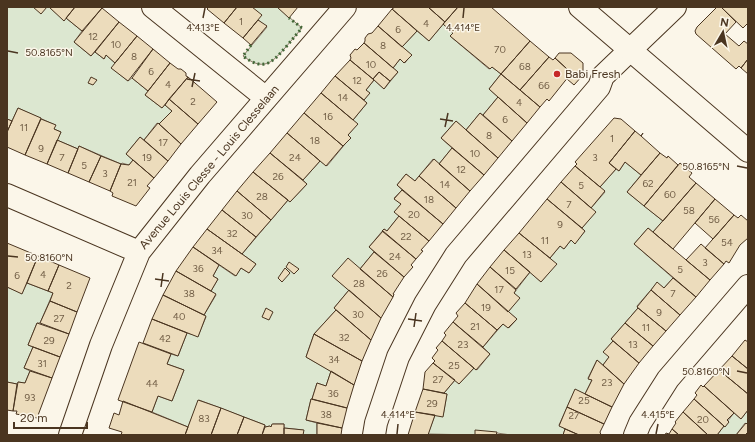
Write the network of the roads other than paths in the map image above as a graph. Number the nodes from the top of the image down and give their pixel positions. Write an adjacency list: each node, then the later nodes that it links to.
1 (153, 7): 6 (street)
2 (345, 7): 6 (street, Avenue Louis Clesse - Louis Clesselaan)
3 (580, 7): 5 (street)
4 (675, 7): 5 (street)
5 (631, 50): 7 (street); 12 (street)
6 (266, 98): 9 (street, Avenue Louis Clesse - Louis Clesselaan)
7 (748, 151)
8 (7, 196): 9 (street)
9 (139, 252): 11 (street, Avenue Louis Clesse - Louis Clesselaan)
10 (748, 286): 13 (street)
11 (70, 435)
12 (374, 435)
13 (635, 435)

